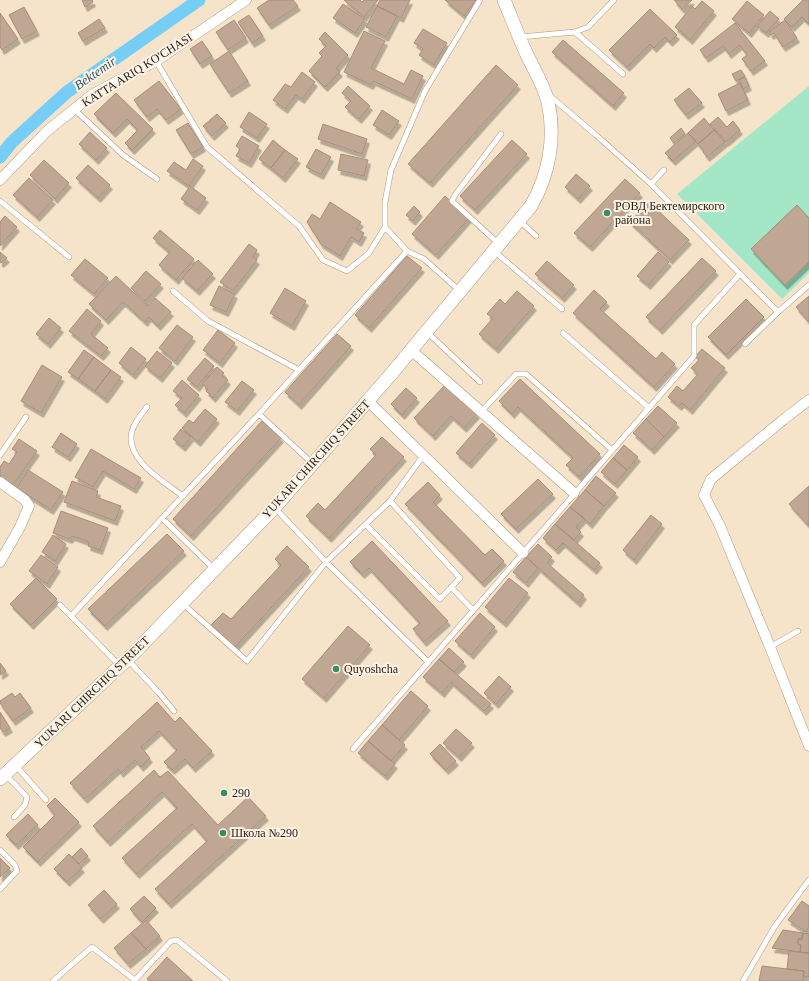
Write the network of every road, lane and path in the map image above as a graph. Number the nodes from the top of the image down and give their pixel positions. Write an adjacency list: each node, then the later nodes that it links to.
1 (246, 0): 7 (street, KATTA ARIQ KO'CHASI)
2 (480, 0): 18 (lane)
3 (504, 0): 6 (street, YUKARI CHIRCHIQ STREET)
4 (614, 0): 5 (lane)
5 (575, 32): 6 (lane); 8 (lane)
6 (519, 37): 9 (street, YUKARI CHIRCHIQ STREET)
7 (156, 61): 10 (street, KATTA ARIQ KO'CHASI); 18 (lane)
8 (623, 74)
9 (544, 92): 15 (lane, YUKARI CHIRCHIQ STREET); 17 (street, YUKARI CHIRCHIQ STREET)
10 (74, 110): 13 (lane); 14 (street, KATTA ARIQ KO'CHASI)
11 (501, 134): 20 (lane)
12 (664, 170): 15 (lane)
13 (157, 179)
14 (0, 180)
15 (651, 184): 23 (lane, YUKARI CHIRCHIQ STREET)
16 (0, 201): 22 (lane)
17 (520, 221): 19 (lane); 20 (street, YUKARI CHIRCHIQ STREET)
18 (385, 227): 21 (lane)
19 (536, 236)
20 (497, 248): 26 (street, YUKARI CHIRCHIQ STREET); 27 (lane)
21 (407, 251): 26 (lane); 33 (lane)
22 (69, 257)
23 (740, 274): 28 (lane, YUKARI CHIRCHIQ STREET); 38 (lane)
24 (809, 285): 28 (lane)
25 (173, 291): 33 (lane)
26 (461, 292): 29 (street, YUKARI CHIRCHIQ STREET)
27 (562, 309)
28 (778, 312): 31 (lane)
29 (427, 331): 32 (street, YUKARI CHIRCHIQ STREET); 34 (lane)
30 (563, 333): 38 (lane)
31 (745, 344)
32 (411, 350): 36 (street, YUKARI CHIRCHIQ STREET); 39 (street)
33 (299, 370): 40 (lane)
34 (480, 382)
35 (809, 400): 63 (street)
36 (368, 401): 44 (street); 45 (street, YUKARI CHIRCHIQ STREET)
37 (146, 407): 48 (lane)
38 (649, 408): 42 (lane)
39 (481, 412): 42 (lane); 47 (street)
40 (259, 414): 45 (lane); 48 (lane)
41 (26, 417): 43 (lane)
42 (612, 450): 47 (lane)
43 (0, 455)
44 (423, 456): 49 (lane); 53 (street)
45 (313, 463): 50 (street, YUKARI CHIRCHIQ STREET)
46 (0, 482): 54 (street)
47 (574, 493): 53 (lane)
48 (182, 496): 51 (lane)
49 (390, 501): 52 (lane); 57 (lane)
50 (274, 507): 55 (lane); 56 (street, YUKARI CHIRCHIQ STREET)
51 (162, 518): 56 (lane); 61 (lane)
52 (366, 525): 55 (lane); 57 (lane)
53 (523, 553): 60 (lane)
54 (0, 562)
55 (326, 562): 58 (lane); 64 (lane)
56 (215, 569): 58 (street, YUKARI CHIRCHIQ STREET)
57 (451, 587): 60 (lane)
58 (182, 603): 65 (street, YUKARI CHIRCHIQ STREET)
59 (60, 605): 61 (lane)
60 (473, 610): 64 (lane)
61 (71, 616): 65 (lane)
62 (798, 631): 63 (lane)
63 (770, 647): 67 (street)
64 (428, 662): 68 (lane)
65 (123, 663): 66 (lane); 69 (street, YUKARI CHIRCHIQ STREET)
66 (174, 711)
67 (809, 746)
68 (353, 749)
69 (15, 765): 70 (street, YUKARI CHIRCHIQ STREET); 71 (lane)
70 (2, 777): 72 (lane)
71 (46, 800)
72 (14, 817)
73 (0, 850): 75 (lane)
74 (809, 880): 79 (lane)
75 (0, 889)
76 (53, 981): 77 (lane)
77 (136, 981): 78 (lane)
78 (227, 981)
79 (743, 981)

